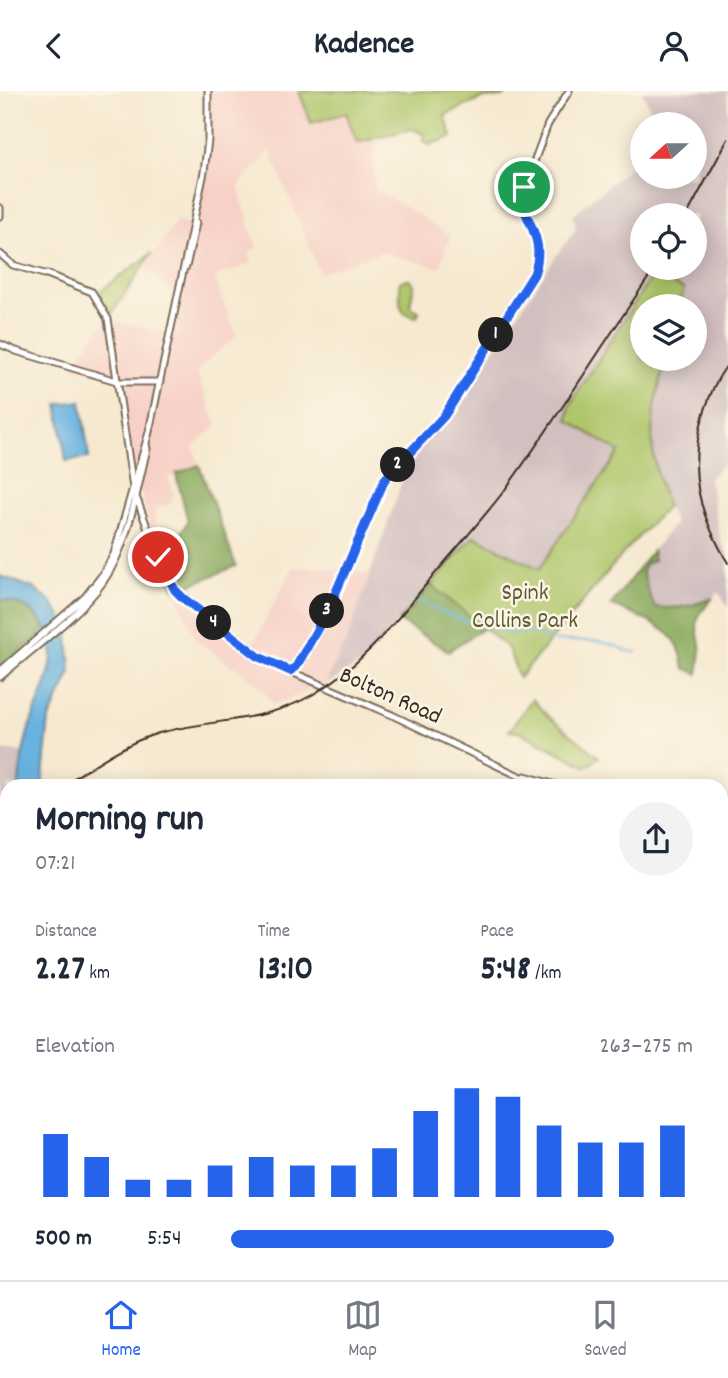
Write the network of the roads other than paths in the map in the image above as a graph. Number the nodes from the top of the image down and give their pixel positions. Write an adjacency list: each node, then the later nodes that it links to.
1 (209, 91): 8 (main road)
2 (569, 91): 18 (main road)
3 (0, 208): 4 (main road)
4 (0, 216)
5 (0, 254): 7 (main road, Bolton Road)
6 (0, 344): 7 (main road)
7 (117, 380): 8 (main road); 10 (main road, Bolton Road)
8 (160, 382): 9 (main road)
9 (146, 443): 11 (main road); 12 (main road)
10 (129, 465): 11 (main road); 12 (main road, Bolton Road)
11 (138, 465): 12 (main road)
12 (134, 491): 13 (main road); 14 (main road, Bolton Road); 15 (main road)
13 (131, 513): 14 (main road); 15 (main road)
14 (142, 514): 18 (main road, Bolton Road)
15 (71, 613): 16 (main road)
16 (29, 650): 17 (main road); 19 (main road)
17 (0, 671)
18 (290, 671): 20 (main road, Bolton Road)
19 (0, 677)
20 (519, 776): 21 (main road, Bolton Road); 22 (main road, Bolton Road)
21 (528, 779)
22 (528, 779)

